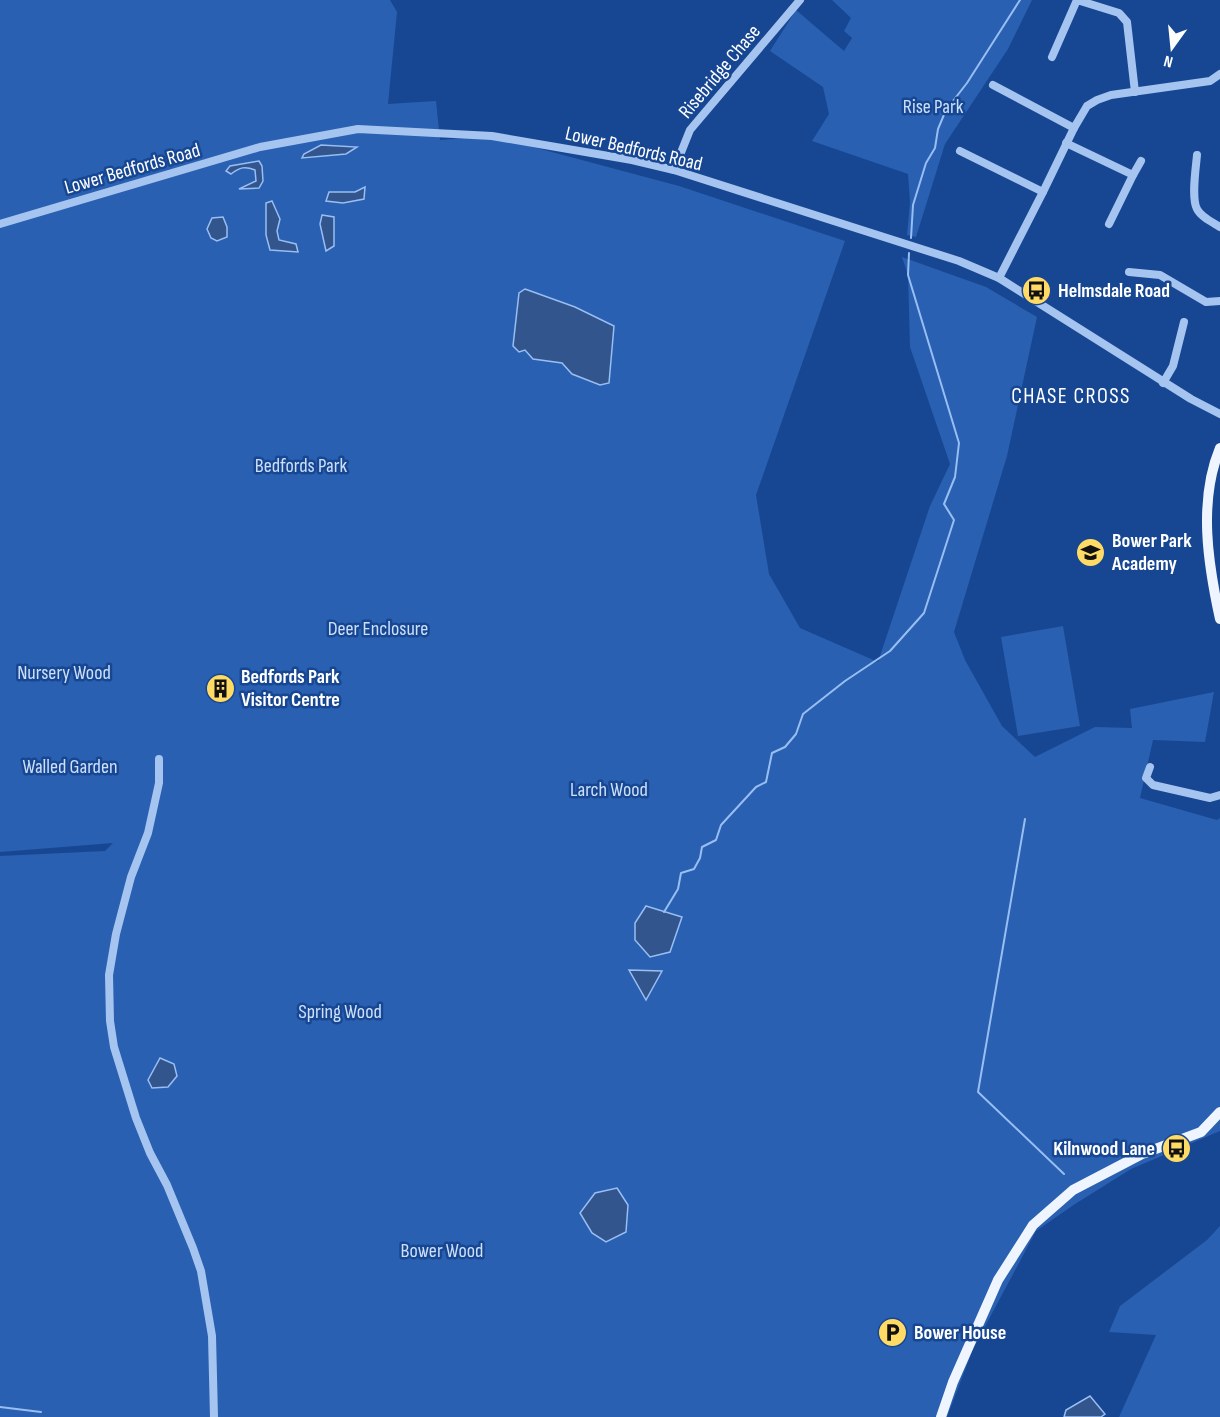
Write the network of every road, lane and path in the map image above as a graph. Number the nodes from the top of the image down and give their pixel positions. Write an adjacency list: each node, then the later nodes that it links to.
1 (800, 0): 12 (street, Risebridge Chase)
2 (1077, 0): 3 (street); 6 (street)
3 (1052, 57)
4 (1220, 74): 6 (street)
5 (993, 86): 7 (street)
6 (1135, 92): 7 (street)
7 (1074, 128): 8 (street)
8 (1066, 143): 13 (street); 14 (street)
9 (960, 151): 14 (street)
10 (1197, 154): 17 (street)
11 (1140, 161): 13 (street)
12 (674, 170): 16 (street, Lower Bedfords Road); 19 (street, Lower Bedfords Road)
13 (1133, 175): 15 (street)
14 (1043, 192): 19 (street)
15 (1109, 224)
16 (0, 225)
17 (1220, 227)
18 (1136, 271): 20 (street)
19 (999, 278): 22 (street, Lower Bedfords Road)
20 (1220, 301)
21 (1184, 322): 22 (street)
22 (1163, 382): 23 (street, Lower Bedfords Road)
23 (1220, 414)
24 (1220, 447): 25 (main road)
25 (1220, 618)
26 (159, 759): 30 (street)
27 (1150, 767): 28 (street)
28 (1220, 795)
29 (1220, 1112): 31 (main road)
30 (214, 1417)
31 (941, 1417)

